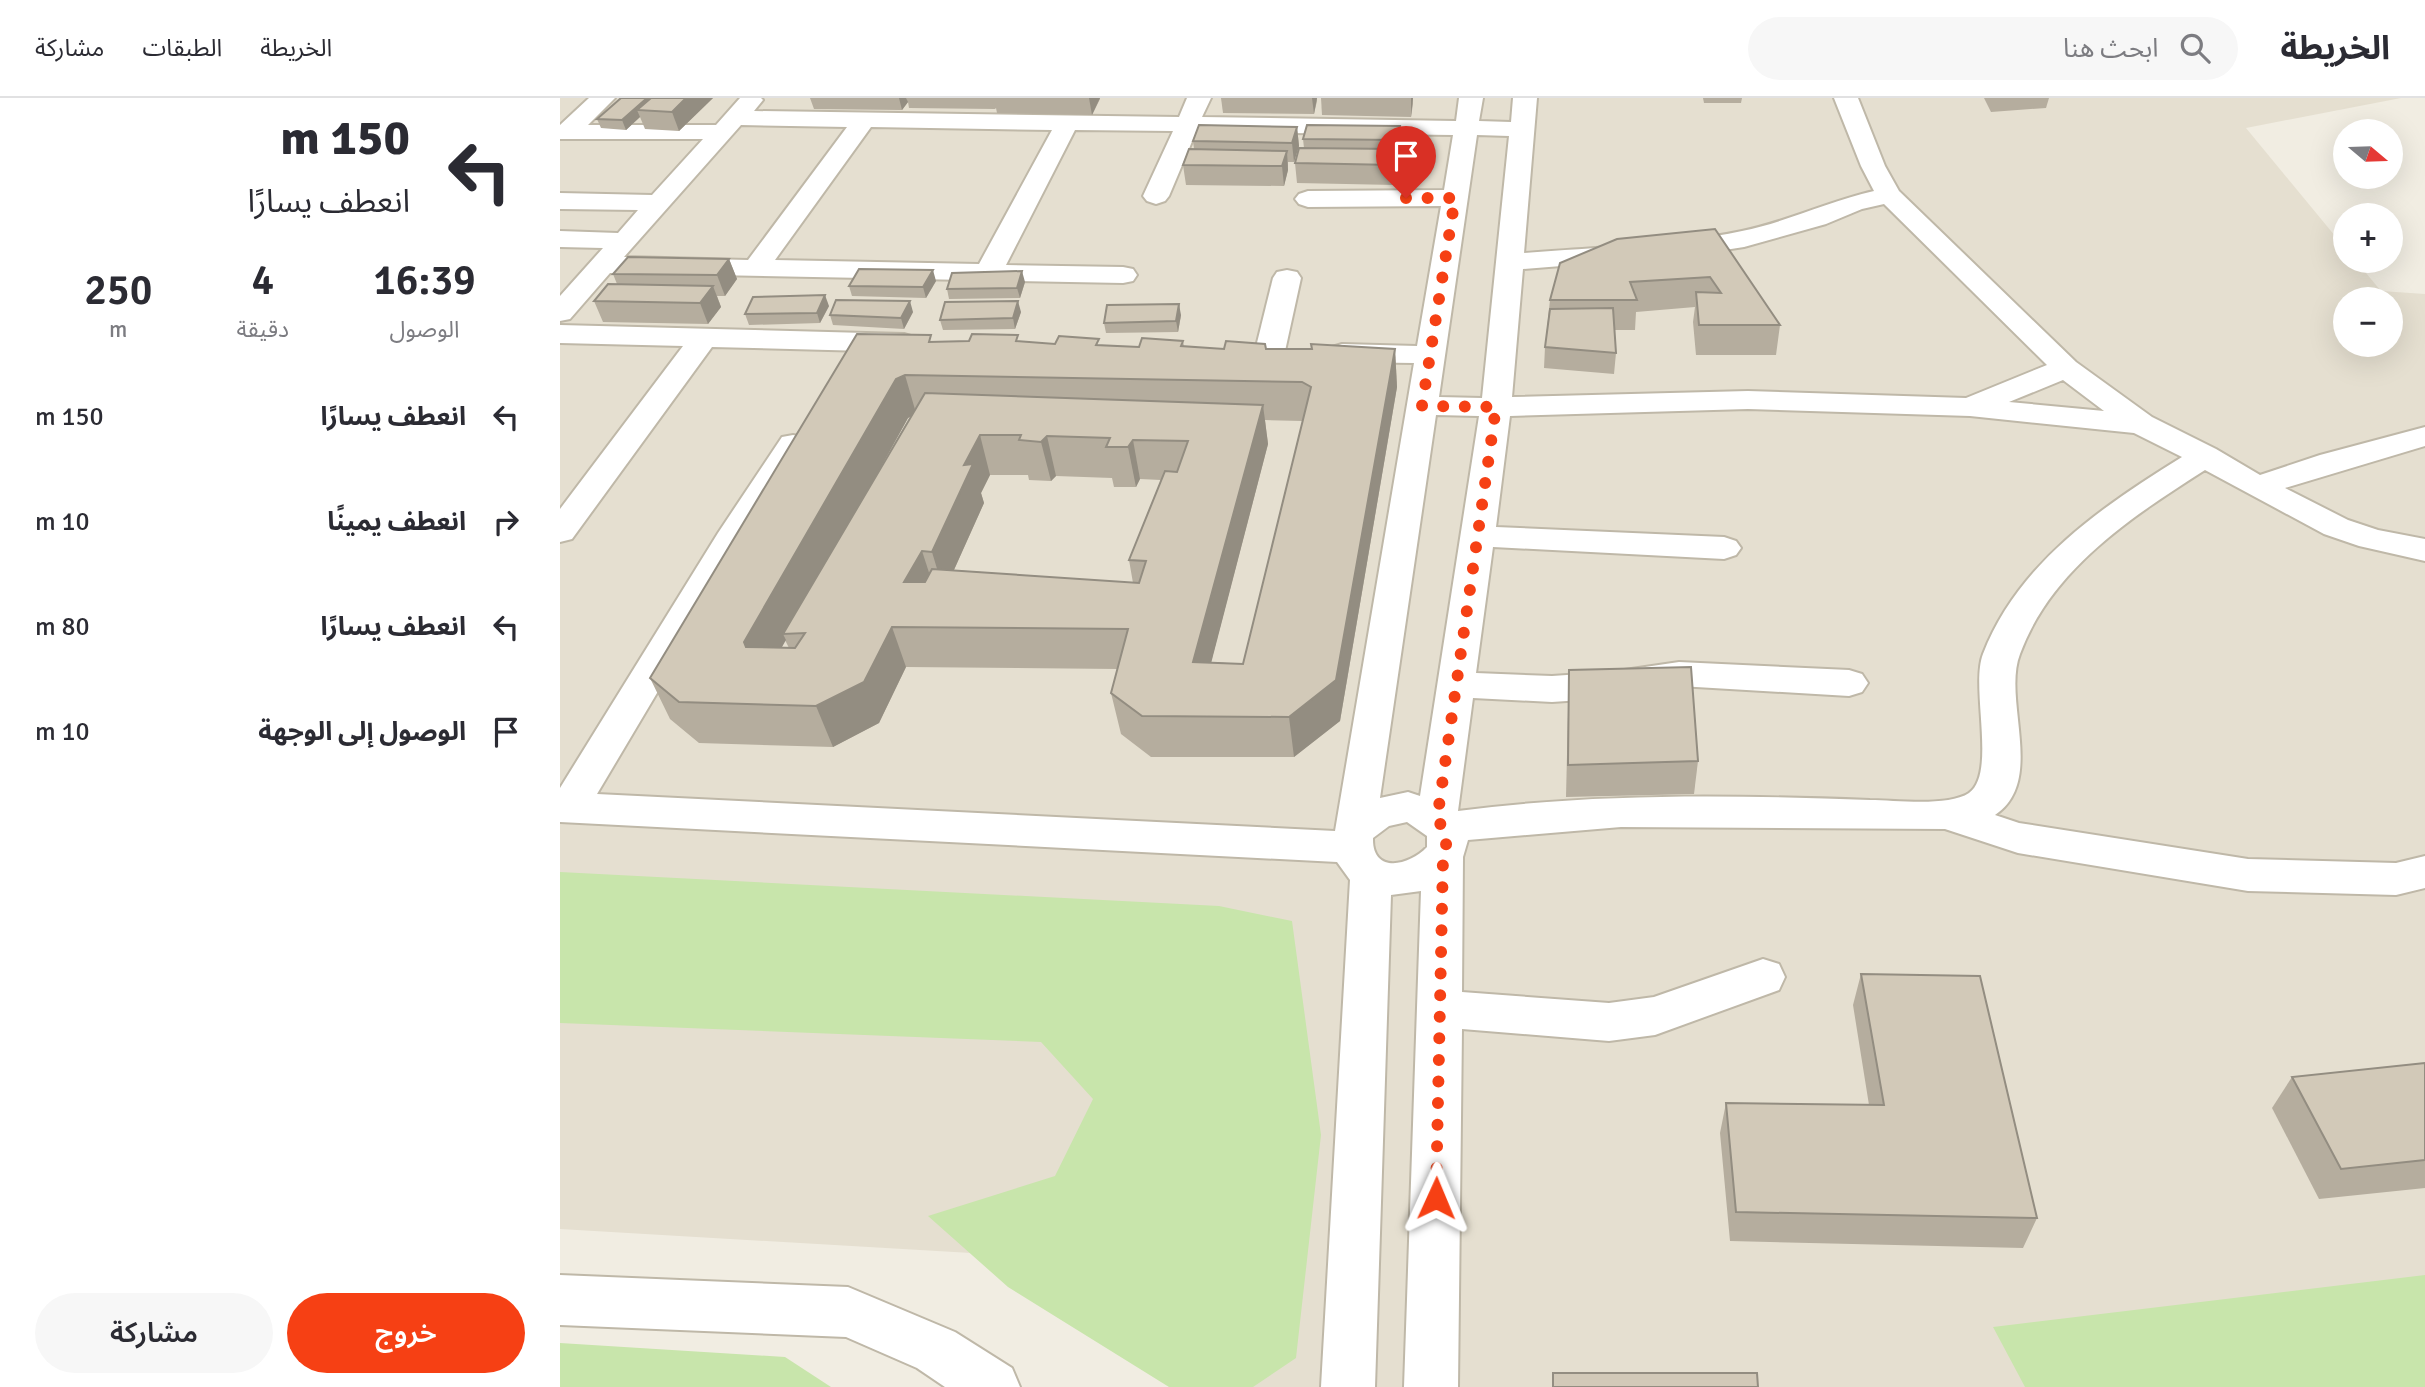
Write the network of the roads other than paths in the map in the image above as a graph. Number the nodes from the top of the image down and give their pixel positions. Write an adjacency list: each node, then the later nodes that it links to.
1 (603, 98): 13 (street)
2 (752, 98): 9 (street)
3 (1199, 98): 10 (street)
4 (1471, 98): 11 (street)
5 (1525, 98): 12 (street)
6 (1846, 98): 14 (street)
7 (864, 120): 8 (street); 9 (street); 24 (street)
8 (1066, 123): 10 (street); 25 (street)
9 (729, 125): 13 (street); 19 (street)
10 (1187, 125): 11 (street); 15 (street)
11 (1466, 129): 12 (street); 16 (street)
12 (1522, 129): 22 (street)
13 (563, 132)
14 (1889, 195): 22 (street); 34 (street)
15 (1156, 196)
16 (1455, 198): 17 (street); 33 (street)
17 (1308, 199)
18 (560, 201): 19 (street)
19 (659, 203): 21 (street)
20 (560, 239): 21 (street)
21 (624, 242): 23 (street)
22 (1510, 262): 37 (street)
23 (603, 265): 24 (street); 28 (street)
24 (756, 268): 25 (street)
25 (988, 273): 26 (street)
26 (1123, 275)
27 (1287, 278): 33 (street)
28 (560, 313)
29 (560, 334): 30 (street)
30 (704, 339): 31 (street); 44 (street)
31 (859, 342): 32 (street); 35 (street)
32 (925, 343)
33 (1431, 355): 36 (street)
34 (2066, 368): 38 (street); 40 (street)
35 (837, 376)
36 (1422, 406): 37 (street); 53 (street)
37 (1496, 407): 38 (street); 45 (street)
38 (1970, 407): 40 (street)
39 (808, 421): 50 (street)
40 (2141, 424): 42 (street)
41 (2425, 436): 43 (street)
42 (2205, 456): 43 (street); 51 (street)
43 (2257, 487): 47 (street)
44 (560, 532)
45 (1478, 536): 46 (street); 49 (street)
46 (1724, 548)
47 (2425, 550)
48 (1849, 683): 49 (street)
49 (1456, 685): 52 (street)
50 (564, 807): 53 (street)
51 (1947, 815): 52 (street); 54 (street)
52 (1442, 835): 53 (street); 53 (street); 56 (street)
53 (1359, 851): 59 (street)
54 (2425, 872)
55 (1763, 977): 56 (street)
56 (1440, 1009): 60 (street)
57 (560, 1300): 58 (street)
58 (993, 1387)
59 (1348, 1387)
60 (1432, 1387)

